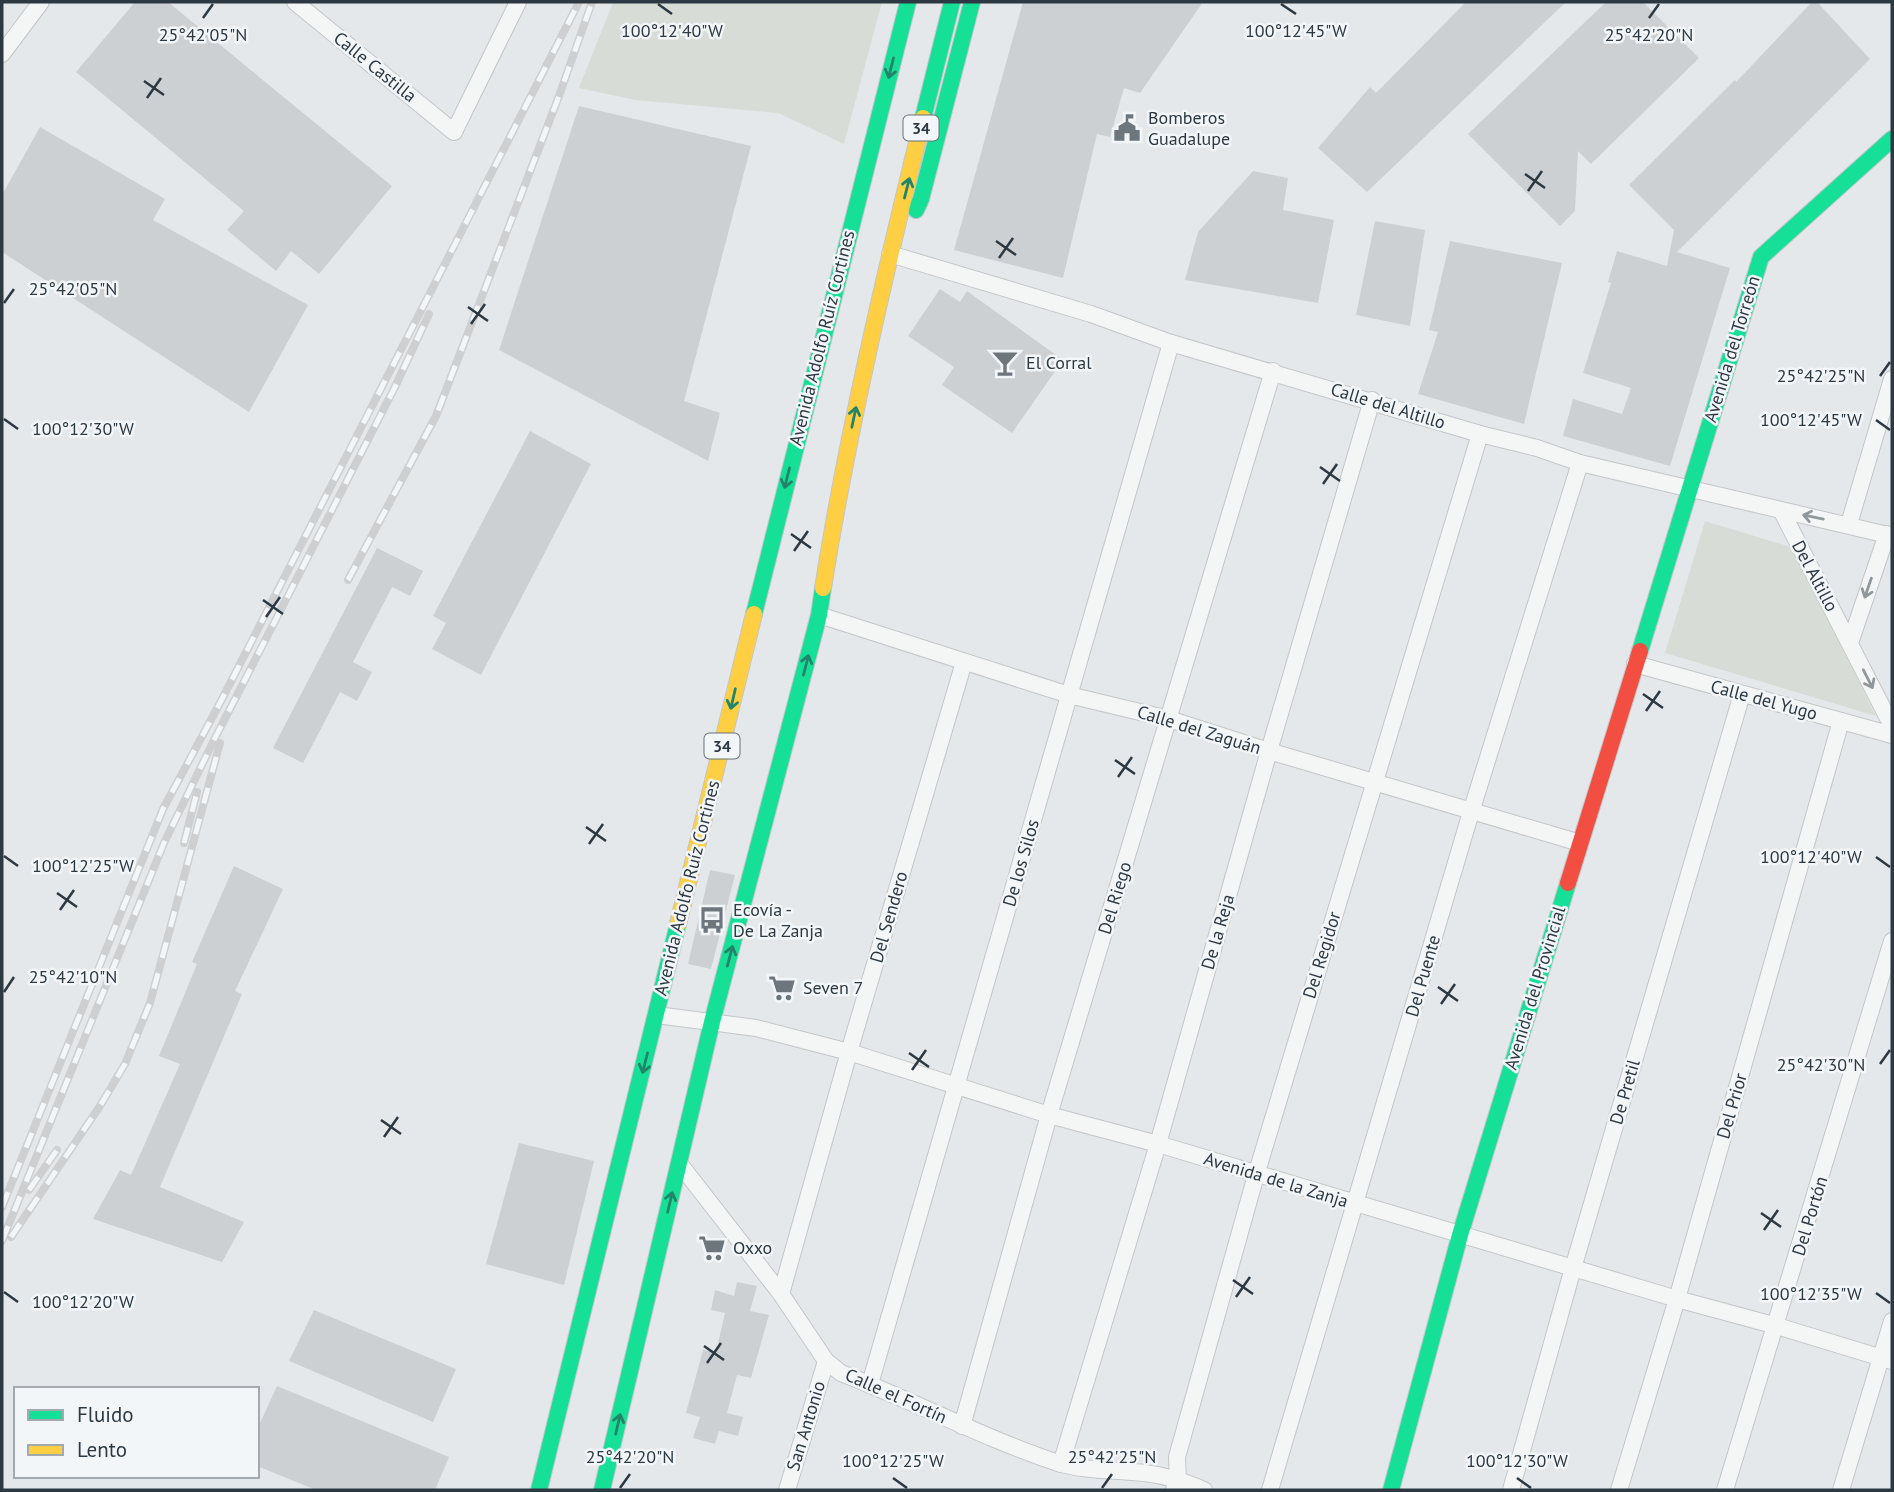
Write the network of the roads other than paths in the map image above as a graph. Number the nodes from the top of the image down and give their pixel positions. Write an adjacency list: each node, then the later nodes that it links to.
1 (41, 2): 7 (street)
2 (295, 2): 3 (street, Calle Castilla)
3 (518, 2)
4 (908, 2): 35 (main road, Avenida Adolfo Ruíz Cortines / 34, one-way to 35)
5 (952, 2): 9 (main road, 34, one-way to 5)
6 (972, 2): 9 (main road, 34)
7 (2, 54)
8 (1892, 139): 16 (main road, Avenida del Torreón)
9 (892, 248): 10 (street, Calle del Altillo); 20 (main road, 34, one-way to 9)
10 (1171, 343): 11 (street, Calle del Altillo); 25 (street, De los Silos)
11 (1273, 371): 13 (street, Calle del Altillo); 26 (street, Del Riego)
12 (1892, 379): 18 (street)
13 (1372, 401): 14 (street, Calle del Altillo); 30 (street, De la Reja)
14 (1480, 434): 15 (street, Calle del Altillo); 31 (street, Del Regidor)
15 (1580, 463): 16 (street, Calle del Altillo); 32 (street, Del Puente)
16 (1688, 488): 17 (street, Calle del Altillo); 23 (main road, Avenida del Provincial)
17 (1781, 510): 18 (street, Calle del Altillo, one-way to 17); 21 (street, Del Altillo)
18 (1849, 524): 19 (street, Calle del Altillo)
19 (1890, 535): 21 (street, Del Altillo, one-way to 21)
20 (819, 615): 22 (street, Calle del Zaguán); 36 (main road, 34, one-way to 20)
21 (1850, 643): 28 (street, Del Altillo, one-way to 28)
22 (964, 662): 25 (street, Calle del Zaguán); 37 (street, Del Sendero)
23 (1635, 664): 24 (street, Calle del Yugo); 33 (main road, Avenida del Provincial)
24 (1742, 694): 27 (street, Calle del Yugo); 45 (street, De Pretil)
25 (1069, 695): 26 (street, Calle del Zaguán); 38 (street, De los Silos)
26 (1169, 719): 30 (street, Calle del Zaguán); 39 (street, Del Riego)
27 (1841, 721): 29 (street, Calle del Yugo); 47 (street, Del Prior)
28 (1892, 726)
29 (1892, 735)
30 (1269, 751): 31 (street, Calle del Zaguán); 40 (street, De la Reja)
31 (1374, 782): 32 (street, Calle del Zaguán); 42 (street, Del Regidor)
32 (1471, 812): 33 (street, Calle del Zaguán); 43 (street, Del Puente)
33 (1580, 843): 44 (main road, Avenida del Provincial)
34 (1892, 941): 49 (street, Del Portón)
35 (657, 1015): 36 (street, Avenida de la Zanja); 56 (main road, Avenida Adolfo Ruíz Cortines / 34, one-way to 56)
36 (712, 1022): 37 (street, Avenida de la Zanja); 41 (main road, 34)
37 (849, 1052): 38 (street, Avenida de la Zanja); 46 (street, Del Sendero)
38 (956, 1086): 39 (street, Avenida de la Zanja); 52 (street, De los Silos)
39 (1049, 1115): 40 (street, Avenida de la Zanja); 53 (street, Del Riego)
40 (1158, 1144): 42 (street, Avenida de la Zanja); 54 (street, De la Reja)
41 (679, 1163): 46 (street, Calle el Fortín); 57 (main road, 34, one-way to 41)
42 (1256, 1174): 43 (street, Avenida de la Zanja); 55 (street, Del Regidor)
43 (1356, 1204): 44 (street, Avenida de la Zanja); 60 (street, Del Puente)
44 (1460, 1234): 45 (street, Avenida de la Zanja); 61 (main road, Avenida del Provincial)
45 (1573, 1268): 47 (street, Avenida de la Zanja); 62 (street, De Pretil)
46 (781, 1294): 51 (street, Calle el Fortín)
47 (1677, 1299): 49 (street, Avenida de la Zanja); 63 (street, Del Prior)
48 (1892, 1321): 50 (street)
49 (1777, 1326): 50 (street, Avenida de la Zanja); 64 (street, Del Portón)
50 (1887, 1359): 65 (street)
51 (826, 1361): 52 (street, Calle el Fortín); 58 (street, San Antonio)
52 (870, 1384): 53 (street, Calle el Fortín)
53 (962, 1426): 54 (street, Calle el Fortín)
54 (1061, 1464): 55 (street, Calle el Fortín)
55 (1176, 1485): 59 (street, Calle el Fortín)
56 (539, 1490)
57 (602, 1490)
58 (787, 1490)
59 (1204, 1490)
60 (1270, 1490)
61 (1391, 1490)
62 (1511, 1490)
63 (1619, 1490)
64 (1725, 1490)
65 (1841, 1490)

